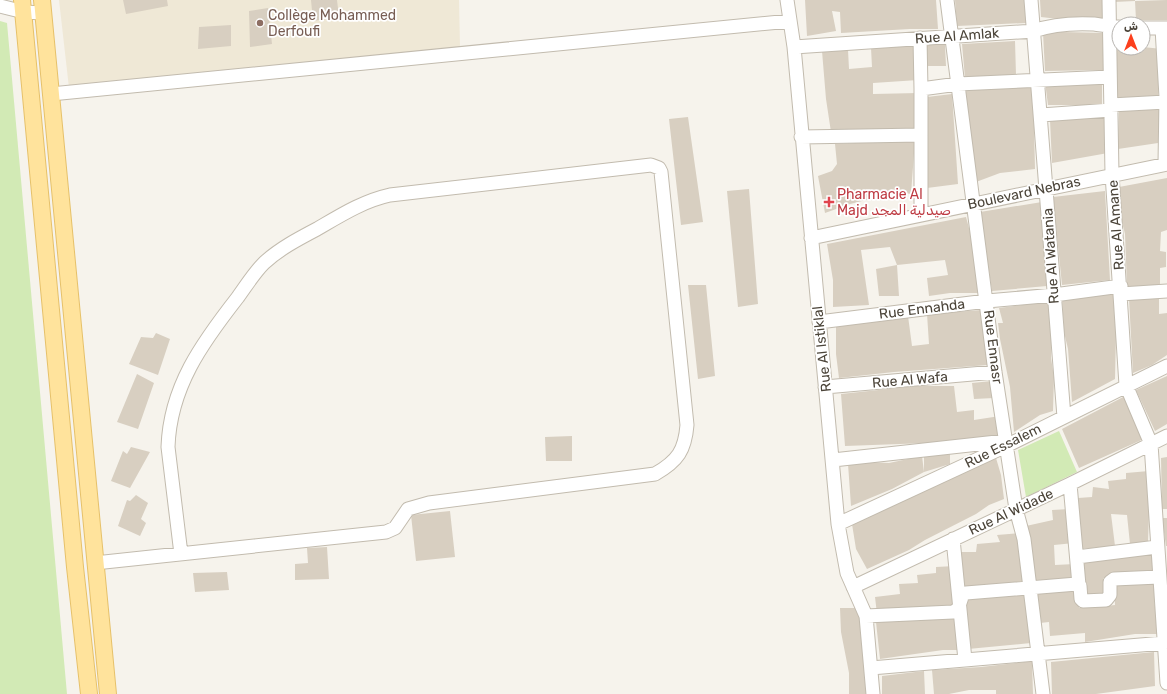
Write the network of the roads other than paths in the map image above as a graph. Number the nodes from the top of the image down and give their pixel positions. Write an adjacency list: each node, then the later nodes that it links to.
1 (787, 0): 9 (street, Rue Al Istiklal)
2 (946, 0): 14 (street, Rue Ennasr)
3 (1031, 0): 13 (street, Rue Al Watania)
4 (1109, 0): 8 (street, Rue Al Amane)
5 (0, 6): 6 (street)
6 (23, 6): 7 (street); 41 (main road)
7 (42, 6): 22 (main road)
8 (1112, 16)
9 (790, 21): 16 (street, Rue Al Istiklal); 22 (street)
10 (1111, 27): 13 (street, Rue Al Amlak)
11 (1151, 28): 12 (street)
12 (1165, 28): 23 (street)
13 (1034, 31): 14 (street, Rue Al Amlak); 19 (street, Rue Al Watania)
14 (951, 36): 15 (street, Rue Al Amlak); 20 (street, Rue Ennasr)
15 (920, 38): 16 (street, Rue Al Amlak); 21 (street)
16 (794, 47): 27 (street, Rue Al Istiklal)
17 (1112, 56): 18 (street, Rue Al Amane)
18 (1110, 77): 19 (street); 24 (street, Rue Al Amane)
19 (1038, 79): 20 (street); 25 (street, Rue Al Watania)
20 (958, 84): 21 (street); 31 (street, Rue Ennasr)
21 (921, 89): 26 (street)
22 (51, 94): 40 (main road)
23 (1166, 102): 24 (street); 28 (street)
24 (1111, 108): 25 (street); 29 (street, Rue Al Amane)
25 (1040, 115): 30 (street, Rue Al Watania)
26 (921, 135): 27 (street); 32 (street)
27 (801, 137): 33 (street, Rue Al Istiklal)
28 (1166, 164): 29 (street, Boulevard Nebras)
29 (1112, 174): 30 (street, Boulevard Nebras); 34 (street, Rue Al Amane)
30 (1047, 189): 31 (street, Boulevard Nebras); 36 (street, Rue Al Watania)
31 (974, 204): 32 (street, Boulevard Nebras); 37 (street, Rue Ennasr)
32 (921, 215): 33 (street, Boulevard Nebras)
33 (811, 238): 38 (street, Rue Al Istiklal)
34 (1121, 290): 35 (street, Rue Ennahda); 36 (street, Rue Ennahda); 43 (street, Rue Al Amane)
35 (1167, 291)
36 (1054, 295): 37 (street, Rue Ennahda); 45 (street, Rue Al Watania)
37 (987, 301): 38 (street, Rue Ennahda); 42 (street, Rue Ennasr)
38 (819, 322): 44 (street, Rue Al Istiklal)
39 (1167, 366): 43 (street, Rue Essalem)
40 (78, 368): 41 (main road); 58 (main road)
41 (57, 370): 71 (main road)
42 (995, 372): 44 (street, Rue Al Wafa); 47 (street, Rue Ennasr)
43 (1126, 385): 45 (street, Rue Essalem); 48 (street, Rue Al Amane)
44 (825, 387): 49 (street, Rue Al Istiklal)
45 (1064, 417): 47 (street, Rue Essalem)
46 (1167, 436): 48 (street, Rue Al Widade)
47 (1006, 444): 49 (street); 51 (street, Rue Ennasr); 53 (street, Rue Essalem)
48 (1151, 444): 50 (street, Rue Al Widade); 52 (street)
49 (833, 460): 53 (street, Rue Al Istiklal)
50 (1070, 484): 51 (street, Rue Al Widade); 57 (street)
51 (1016, 509): 54 (street, Rue Al Widade); 62 (street, Rue Ennasr)
52 (1161, 515): 56 (street)
53 (838, 524): 61 (street, Rue Al Istiklal)
54 (953, 539): 61 (street, Rue Al Widade); 64 (street)
55 (181, 554): 55 (street); 58 (street)
56 (1161, 555): 57 (street); 59 (street)
57 (1077, 557): 60 (street)
58 (95, 563): 72 (main road)
59 (1159, 577): 60 (street); 63 (street)
60 (1079, 585): 62 (street)
61 (853, 587): 65 (street, Rue Al Istiklal)
62 (1030, 588): 64 (street); 67 (street, Rue Ennasr)
63 (1164, 596): 66 (street)
64 (959, 607): 65 (street); 68 (street)
65 (866, 616): 69 (street, Rue Al Istiklal)
66 (1164, 643): 67 (street); 70 (street)
67 (1038, 654): 68 (street); 74 (street, Rue Ennasr)
68 (965, 660): 69 (street)
69 (871, 668): 73 (street, Rue Al Istiklal)
70 (1167, 675)
71 (89, 694)
72 (108, 694)
73 (873, 694)
74 (1043, 694)

